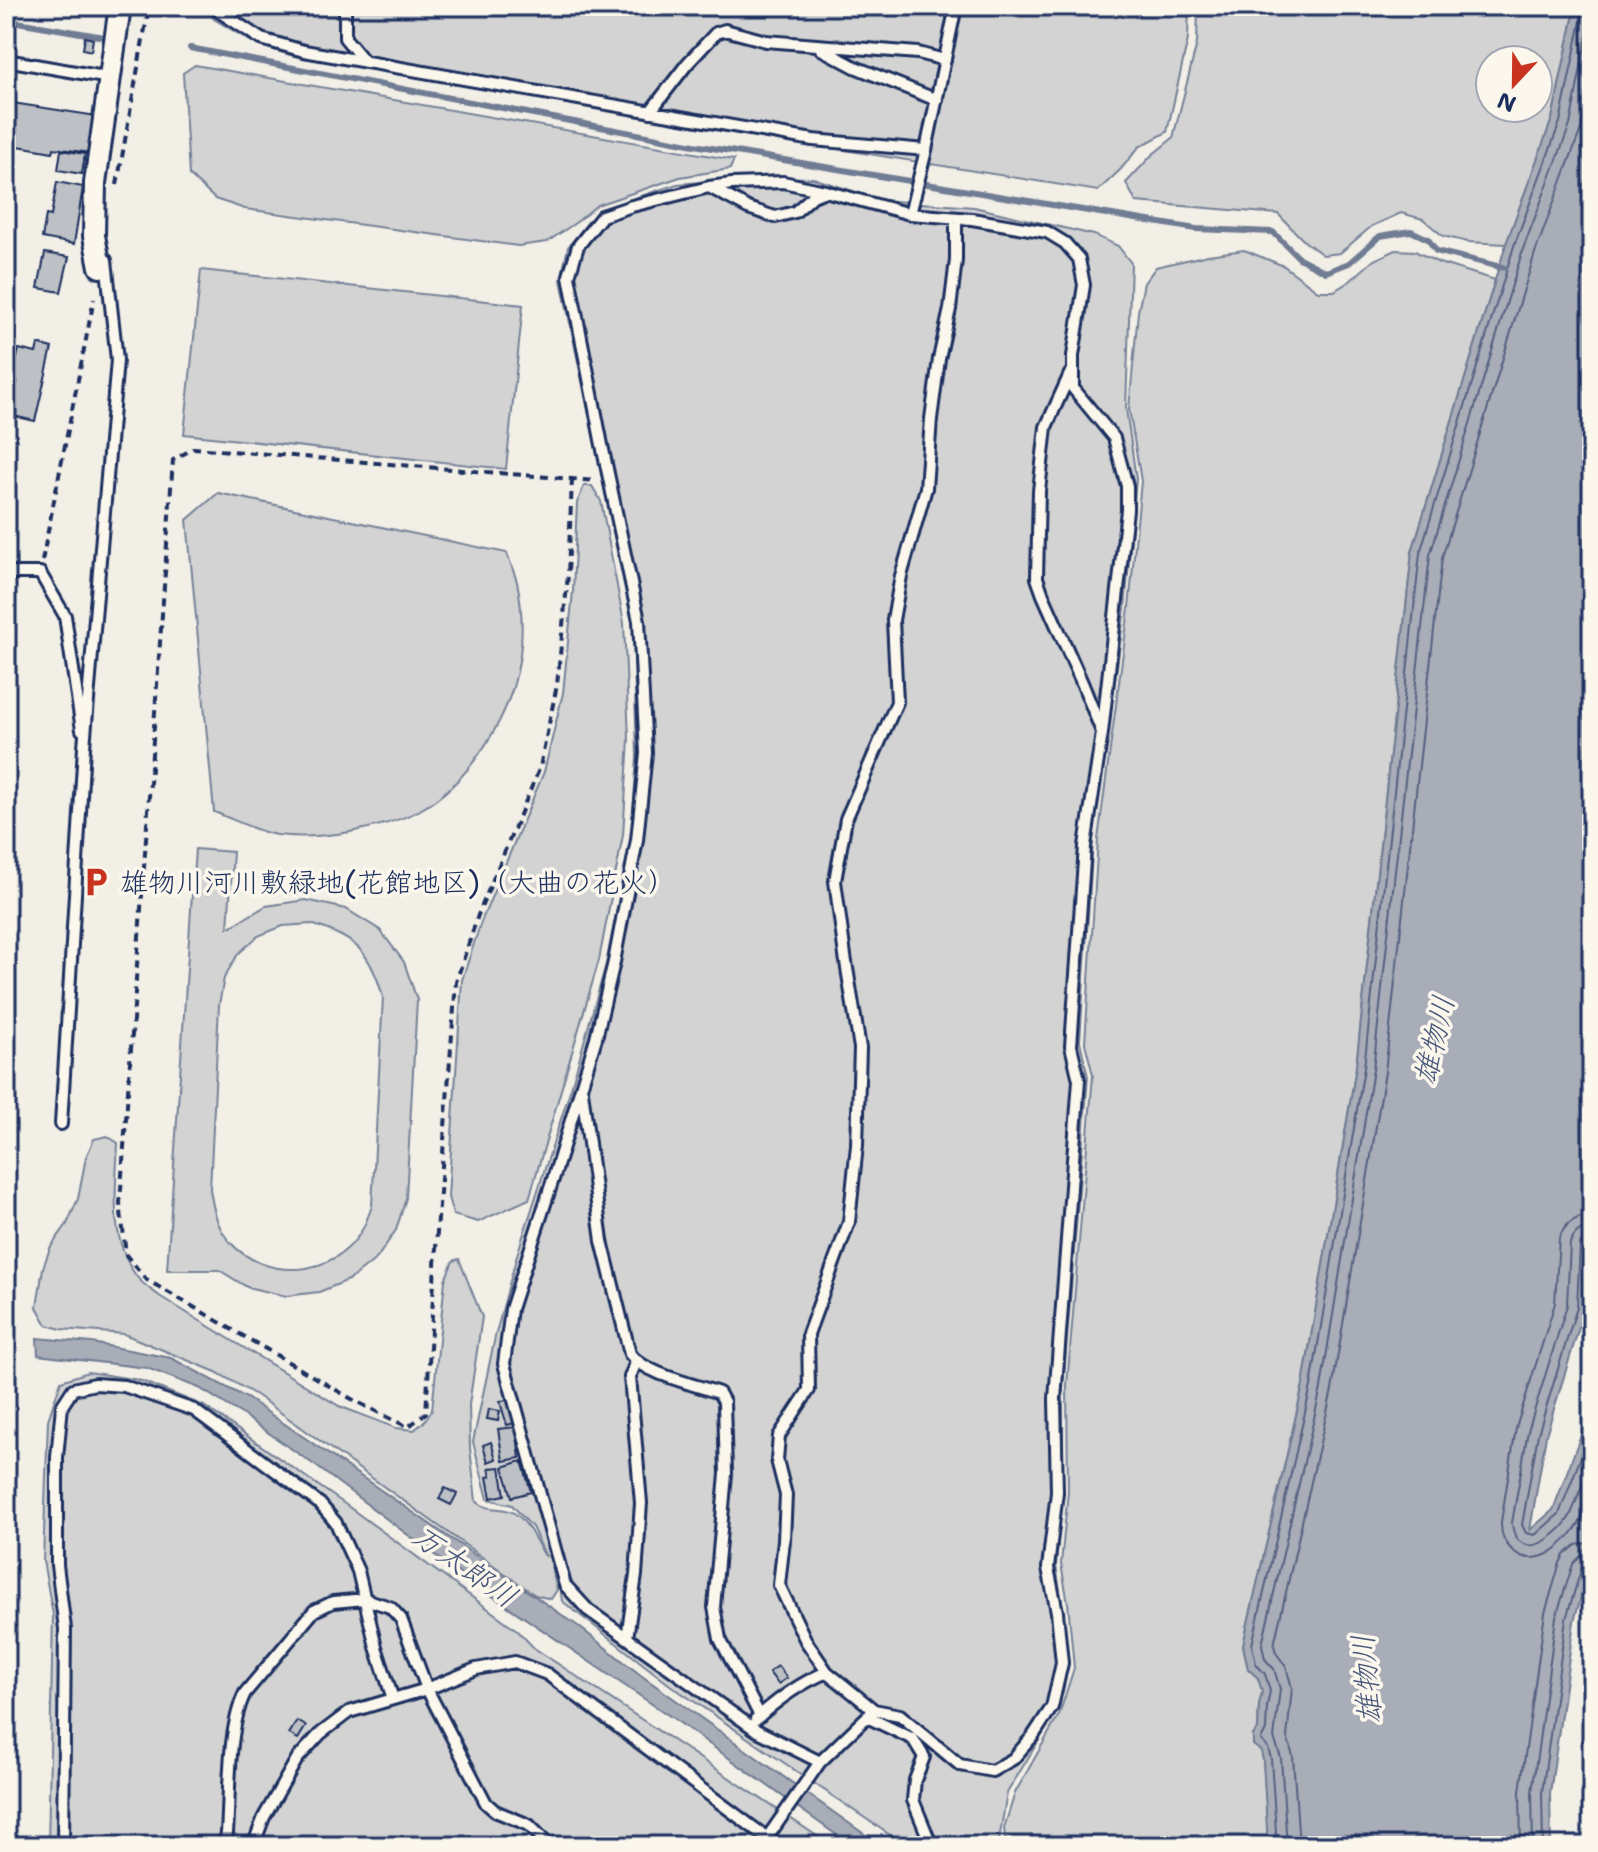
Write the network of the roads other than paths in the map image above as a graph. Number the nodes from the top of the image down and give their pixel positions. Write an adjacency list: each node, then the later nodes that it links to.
1 (120, 6): 9 (street)
2 (214, 6): 8 (lane)
3 (345, 6): 8 (lane)
4 (956, 6): 7 (lane)
5 (816, 46): 7 (lane); 10 (lane); 11 (lane)
6 (6, 60): 9 (lane)
7 (945, 60): 10 (lane)
8 (365, 62): 11 (lane)
9 (110, 78): 18 (street)
10 (937, 100): 12 (lane)
11 (650, 112): 12 (lane)
12 (926, 150): 15 (lane)
13 (709, 187): 14 (lane); 14 (lane); 23 (lane)
14 (825, 191): 15 (lane)
15 (910, 211): 16 (lane)
16 (956, 218): 19 (lane); 28 (lane)
17 (105, 246): 22 (lane)
18 (100, 267)
19 (1073, 369): 21 (lane); 21 (lane)
20 (6, 573): 22 (lane)
21 (1102, 733): 31 (lane)
22 (84, 747): 24 (lane)
23 (581, 1087): 25 (lane); 27 (lane)
24 (61, 1124)
25 (636, 1362): 27 (lane); 32 (lane)
26 (365, 1599): 29 (lane); 30 (lane); 36 (lane); 37 (lane)
27 (627, 1638): 33 (lane)
28 (827, 1672): 31 (lane); 32 (lane)
29 (427, 1689): 30 (lane); 35 (lane); 39 (lane)
30 (393, 1699): 38 (lane)
31 (871, 1713): 34 (lane); 41 (lane)
32 (760, 1716): 33 (lane)
33 (750, 1725): 34 (lane)
34 (819, 1763): 35 (lane)
35 (767, 1838): 40 (lane)
36 (63, 1846)
37 (224, 1846)
38 (253, 1846)
39 (550, 1846)
40 (778, 1846)
41 (925, 1846)

